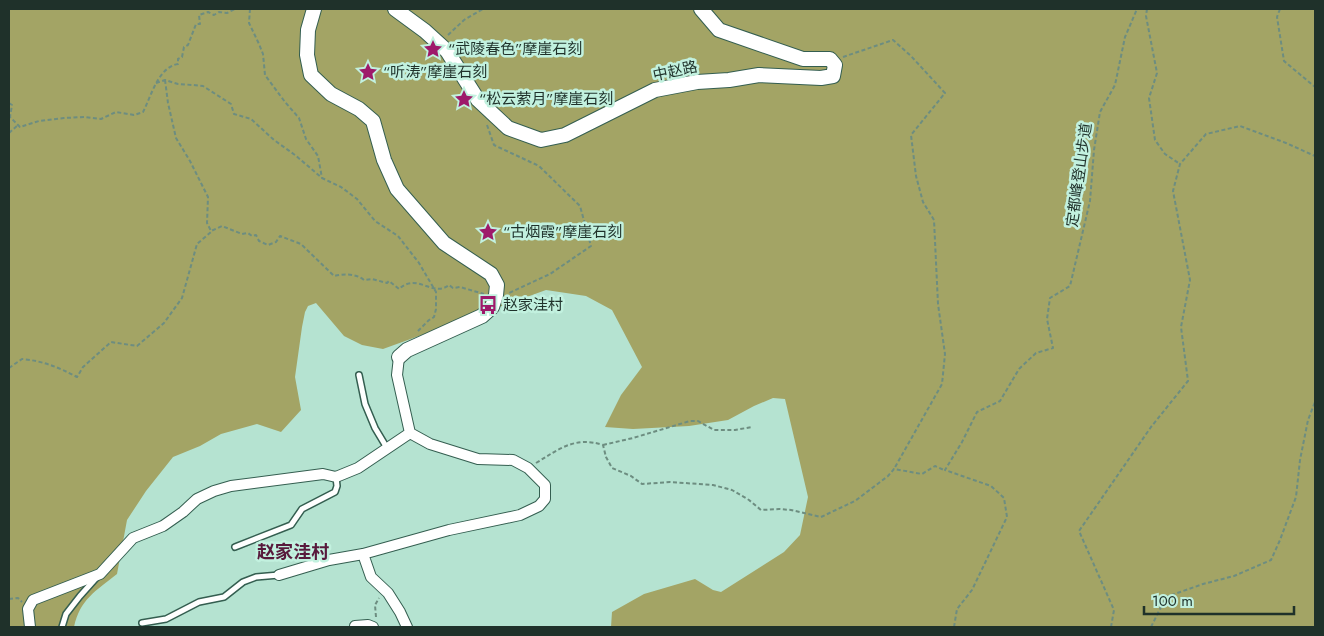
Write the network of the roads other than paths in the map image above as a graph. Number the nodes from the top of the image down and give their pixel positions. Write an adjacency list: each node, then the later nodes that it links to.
1 (314, 9): 4 (street)
2 (395, 9): 3 (street, 中赵路)
3 (701, 9)
4 (399, 357): 6 (street)
5 (359, 375): 7 (lane)
6 (410, 434): 7 (street); 10 (street)
7 (387, 448): 8 (street)
8 (336, 477): 9 (lane); 11 (street)
9 (235, 547)
10 (363, 554): 12 (street); 18 (street)
11 (100, 574): 16 (street); 17 (lane)
12 (278, 575): 13 (lane)
13 (142, 623)
14 (375, 624): 15 (street)
15 (356, 626)
16 (30, 627)
17 (62, 627)
18 (407, 627)

